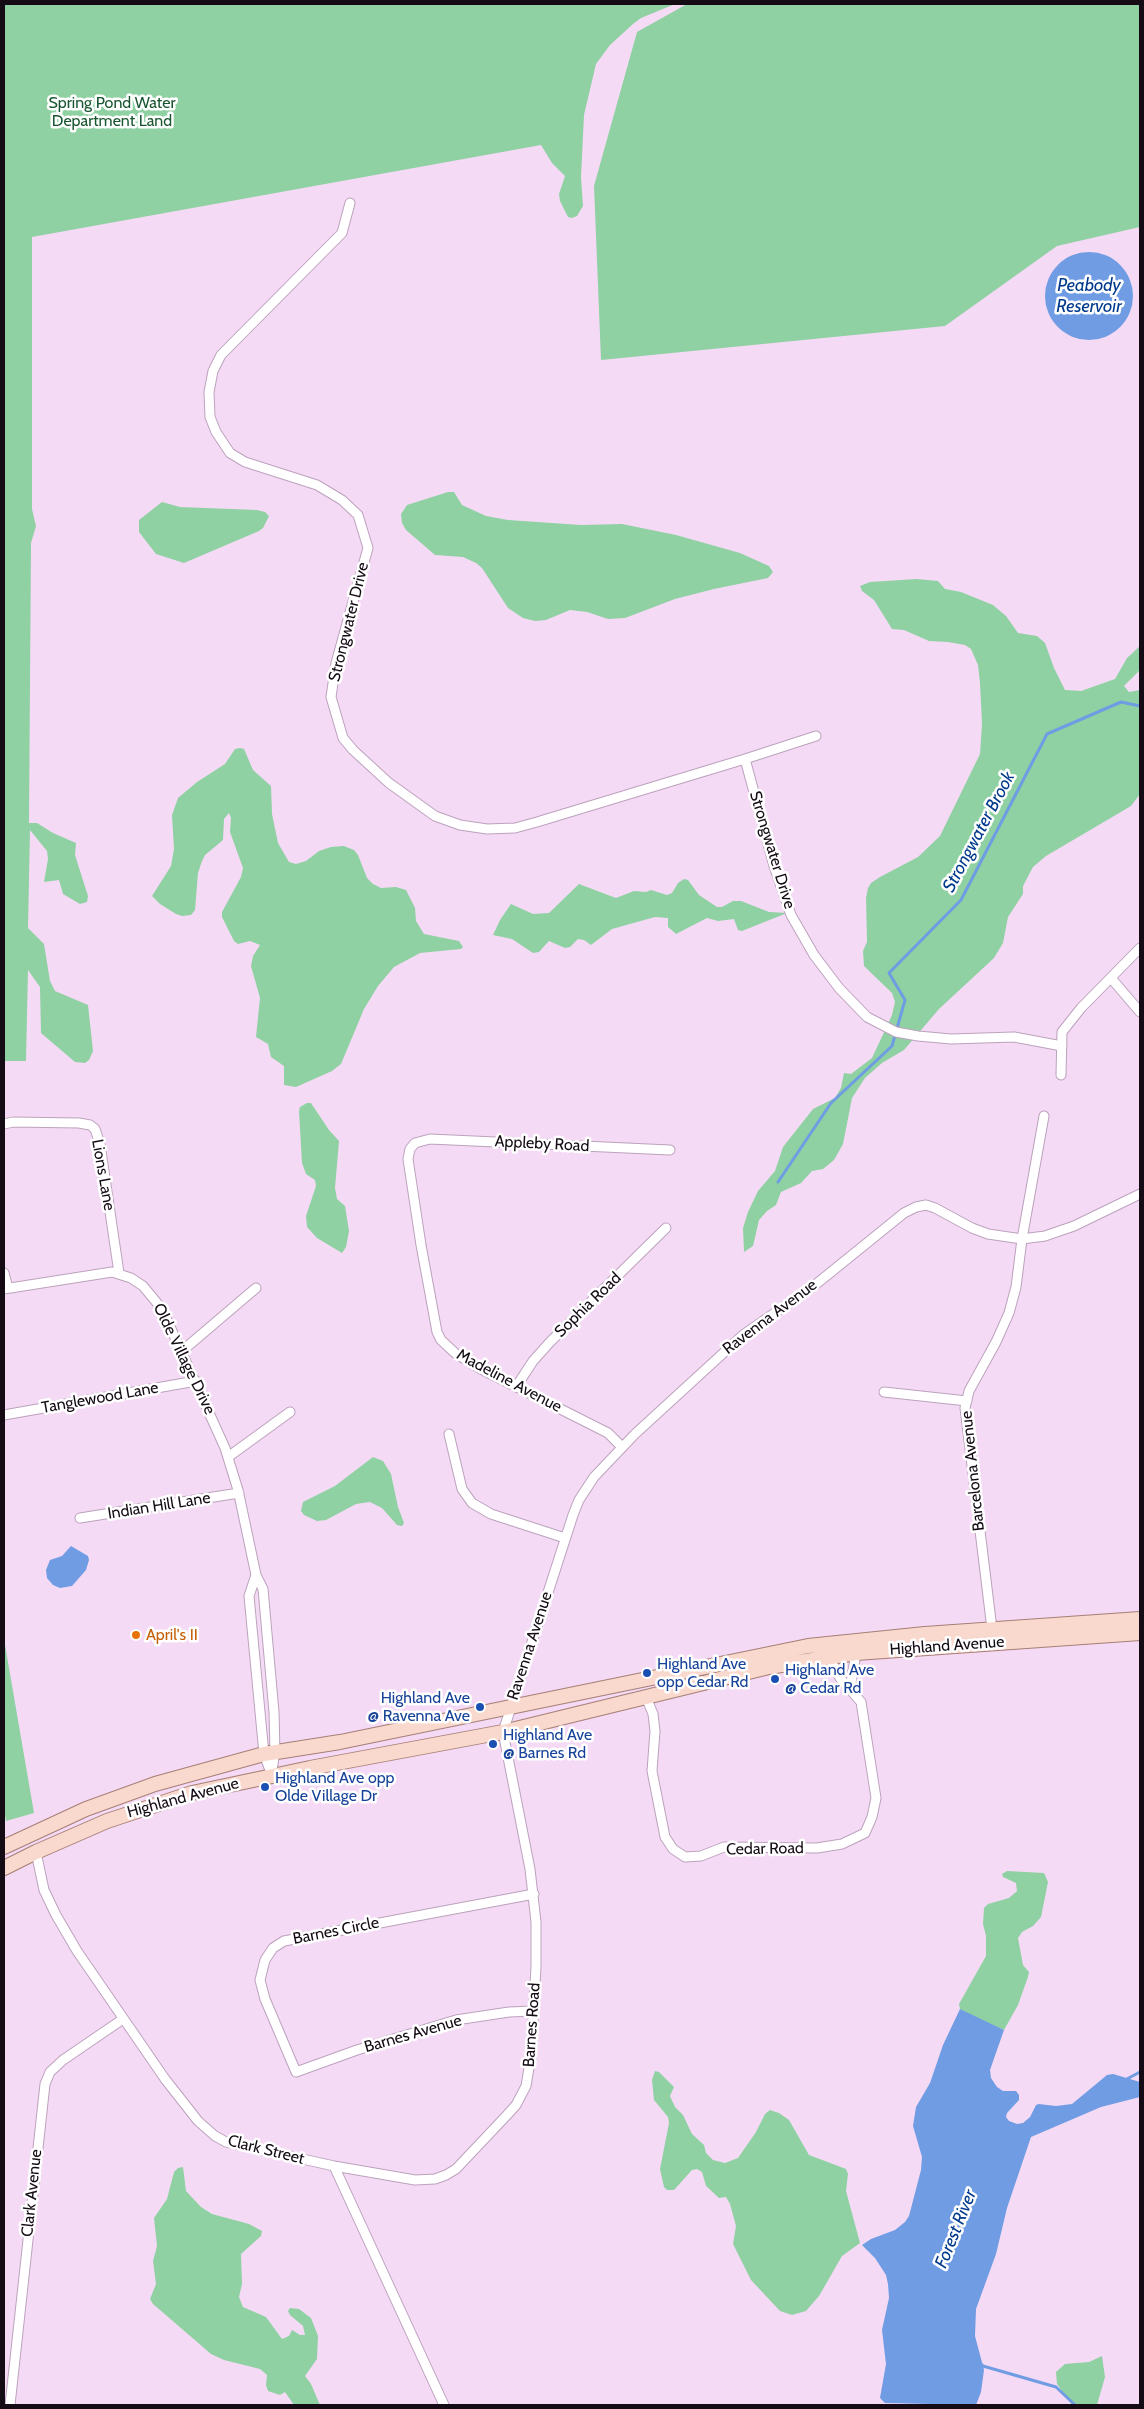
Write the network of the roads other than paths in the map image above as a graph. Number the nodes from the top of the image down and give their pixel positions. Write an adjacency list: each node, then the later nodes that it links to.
1 (350, 203): 3 (street, Strongwater Drive)
2 (816, 736): 3 (street, Strongwater Drive)
3 (745, 760): 7 (street, Strongwater Drive)
4 (1140, 948): 5 (street)
5 (1111, 978): 6 (street); 7 (street)
6 (1140, 1012)
7 (1062, 1046): 8 (street)
8 (1061, 1075)
9 (1044, 1116): 15 (street, Barcelona Avenue)
10 (8, 1123): 17 (street, Lions Lane)
11 (415, 1143): 12 (street, Appleby Road); 22 (street, Madeline Avenue)
12 (670, 1150)
13 (1140, 1194): 15 (street, Ravenna Avenue)
14 (666, 1228): 22 (street, Sophia Road)
15 (1022, 1239): 24 (street, Barcelona Avenue); 28 (street, Ravenna Avenue)
16 (4, 1273): 19 (street)
17 (119, 1273): 19 (street); 20 (street, Olde Village Drive)
18 (256, 1288): 20 (street)
19 (6, 1289)
20 (182, 1351): 21 (street, Olde Village Drive)
21 (196, 1381): 26 (street, Tanglewood Lane); 29 (street, Olde Village Drive)
22 (516, 1387): 28 (street, Madeline Avenue)
23 (884, 1392): 24 (street)
24 (967, 1401): 35 (street, Barcelona Avenue)
25 (290, 1412): 29 (street)
26 (4, 1415)
27 (449, 1434): 32 (street)
28 (622, 1447): 32 (street, Ravenna Avenue)
29 (228, 1457): 30 (street, Olde Village Drive)
30 (239, 1493): 31 (street, Indian Hill Lane); 33 (street, Olde Village Drive)
31 (80, 1518)
32 (565, 1538): 41 (street, Ravenna Avenue)
33 (256, 1575): 43 (street, Olde Village Drive); 43 (street, Olde Village Drive)
34 (1140, 1619): 35 (main road, Highland Avenue)
35 (992, 1629): 41 (main road, Highland Avenue)
36 (1140, 1633): 37 (main road, Highland Avenue)
37 (856, 1653): 38 (main road, Highland Avenue); 39 (street)
38 (829, 1657): 39 (street, Cedar Road); 40 (main road, Highland Avenue)
39 (850, 1689): 40 (street, Cedar Road)
40 (646, 1697): 42 (main road, Highland Avenue)
41 (509, 1708): 42 (street, Ravenna Avenue); 43 (main road, Highland Avenue)
42 (503, 1732): 44 (main road, Highland Avenue); 48 (street, Barnes Road)
43 (270, 1753): 44 (street, Olde Village Drive); 45 (main road, Highland Avenue)
44 (271, 1776): 46 (main road, Highland Avenue)
45 (4, 1847)
46 (36, 1852): 47 (main road, Highland Avenue); 50 (street, Clark Street)
47 (4, 1868)
48 (534, 1894): 49 (street, Barnes Road); 51 (street, Barnes Circle)
49 (533, 2011): 51 (street, Barnes Avenue); 52 (street, Barnes Road)
50 (123, 2019): 52 (street, Clark Street); 53 (street, Clark Avenue)
51 (296, 2072)
52 (334, 2166): 54 (street)
53 (10, 2405)
54 (444, 2405)

